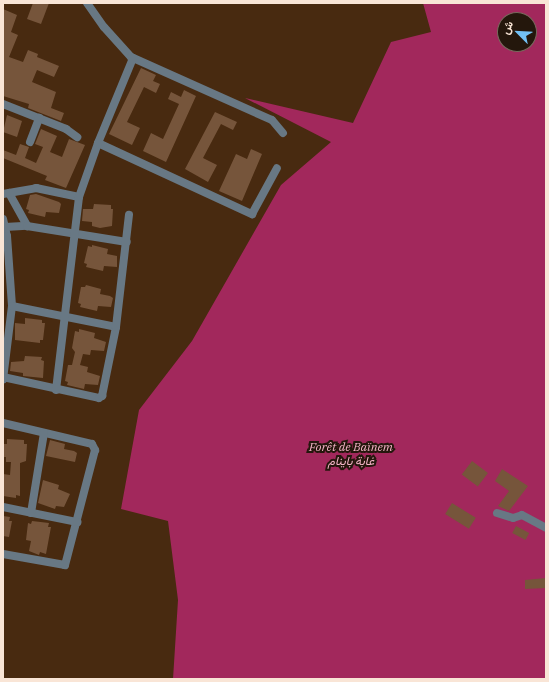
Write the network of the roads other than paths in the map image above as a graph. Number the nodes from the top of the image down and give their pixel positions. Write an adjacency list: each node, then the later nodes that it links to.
1 (87, 3): 2 (street)
2 (133, 58): 5 (street); 8 (street)
3 (3, 104): 4 (street)
4 (39, 118): 6 (street); 7 (street)
5 (283, 133)
6 (77, 137)
7 (30, 142)
8 (98, 143): 9 (street); 11 (street)
9 (277, 168)
10 (6, 194): 11 (street); 14 (street)
11 (79, 197): 15 (street)
12 (129, 215): 16 (street)
13 (4, 223): 14 (street); 17 (street)
14 (27, 226): 15 (street)
15 (76, 232): 16 (street); 18 (street)
16 (127, 242): 19 (street)
17 (12, 306): 18 (street); 20 (street)
18 (65, 318): 19 (street); 21 (street)
19 (116, 327): 21 (street)
20 (3, 378): 21 (street)
21 (56, 390)
22 (3, 423): 23 (street)
23 (44, 433): 25 (street); 27 (street)
24 (3, 507): 25 (street)
25 (31, 513): 27 (street)
26 (497, 513): 28 (street)
27 (77, 522): 29 (street)
28 (546, 528)
29 (3, 554)

